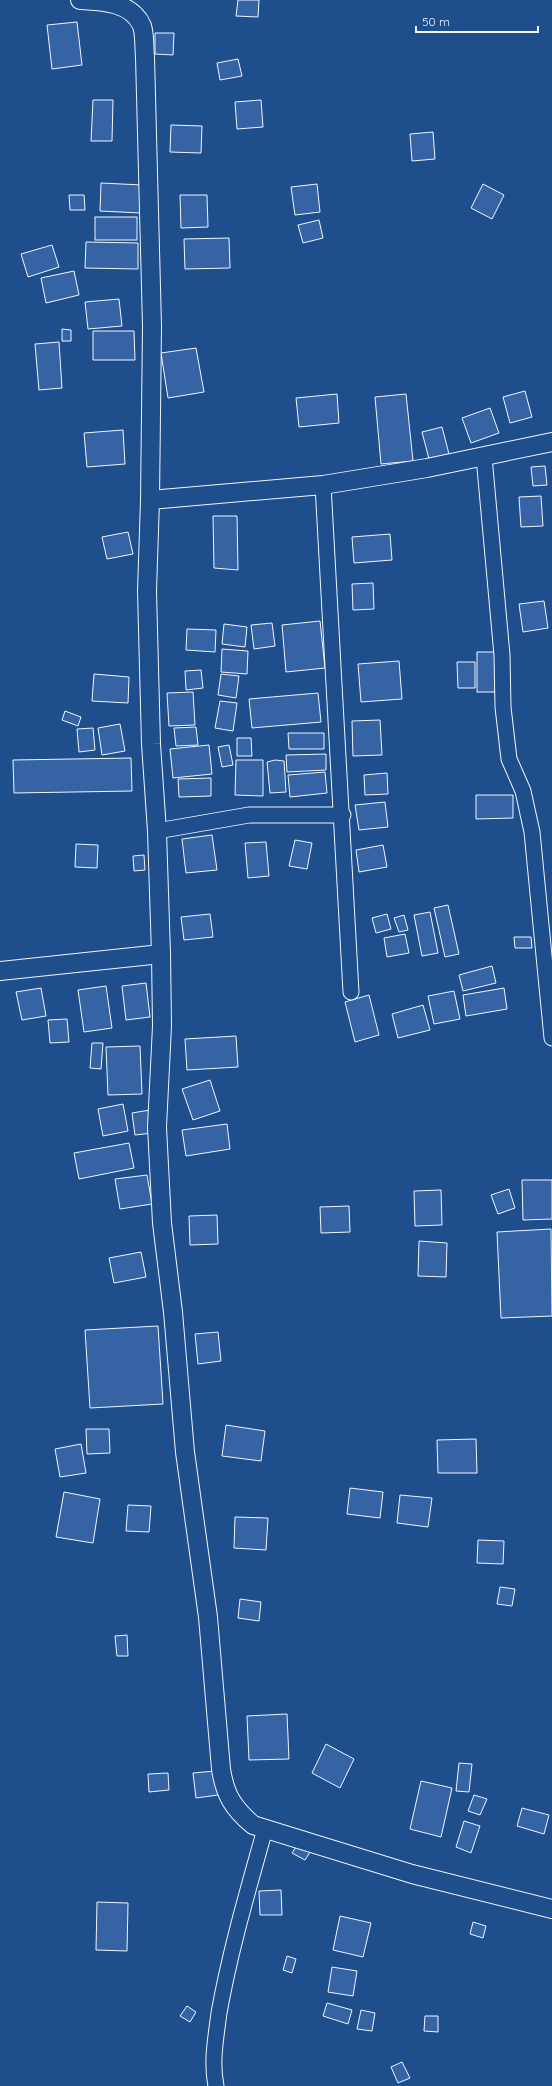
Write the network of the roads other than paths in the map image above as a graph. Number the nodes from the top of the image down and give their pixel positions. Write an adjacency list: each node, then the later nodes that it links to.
1 (80, 0): 5 (street)
2 (552, 442): 3 (street)
3 (484, 457): 4 (street); 11 (street)
4 (323, 485): 5 (street); 6 (street)
5 (150, 500): 7 (street)
6 (343, 816): 7 (street); 10 (street)
7 (157, 832): 8 (street)
8 (162, 954): 9 (street); 12 (street)
9 (0, 971)
10 (351, 992)
11 (552, 1038)
12 (265, 1829): 13 (street); 14 (street)
13 (552, 1909)
14 (216, 2086)

